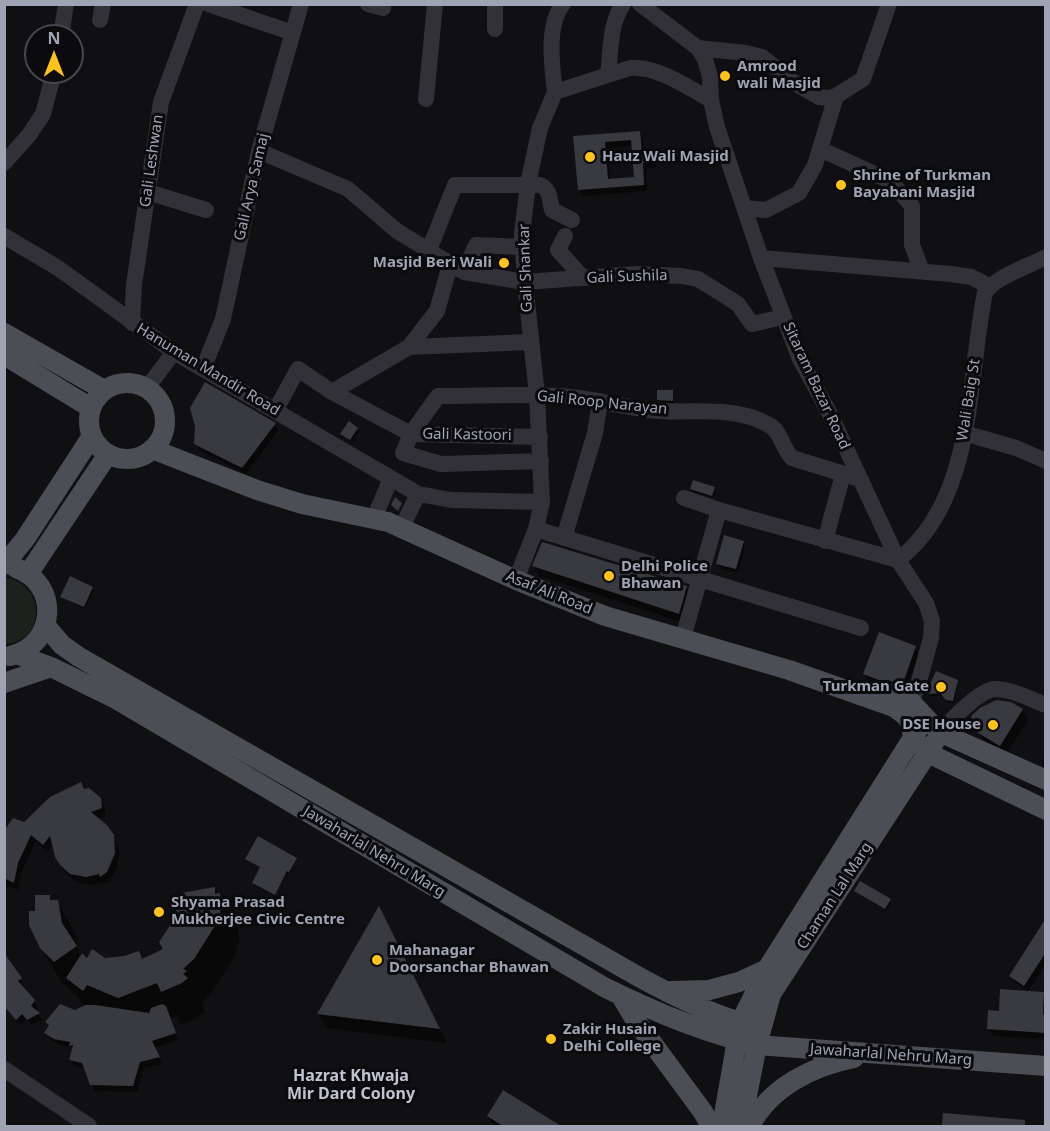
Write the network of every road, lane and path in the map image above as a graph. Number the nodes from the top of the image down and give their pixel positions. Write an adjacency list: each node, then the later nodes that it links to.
1 (66, 4): 11 (street)
2 (197, 4): 26 (street, Gali Leshwan)
3 (208, 4): 13 (street)
4 (301, 4): 13 (street, Gali Arya Samaj)
5 (435, 4): 19 (street)
6 (495, 4): 12 (street)
7 (563, 4): 17 (street)
8 (622, 4): 15 (street)
9 (640, 4): 14 (street, Sitaram Bazar Road)
10 (889, 4): 18 (street)
11 (62, 24)
12 (495, 29)
13 (293, 33): 23 (street, Gali Arya Samaj)
14 (698, 48): 18 (street); 20 (street, Sitaram Bazar Road)
15 (608, 75): 17 (street); 20 (street)
16 (51, 84): 21 (street)
17 (555, 92): 25 (street, Gali Shankar)
18 (836, 96): 22 (street)
19 (426, 99)
20 (711, 100): 27 (street, Sitaram Bazar Road)
21 (10, 144): 24 (street)
22 (820, 148): 27 (street); 37 (street)
23 (259, 151): 33 (street); 48 (street, Gali Arya Samaj)
24 (4, 163)
25 (528, 184): 29 (street); 32 (street, Gali Shankar); 33 (street)
26 (148, 192): 28 (street); 42 (street, Gali Leshwan)
27 (745, 208): 35 (street, Sitaram Bazar Road)
28 (206, 210)
29 (573, 220)
30 (4, 236): 42 (street, Hanuman Mandir Road)
31 (556, 246): 38 (street)
32 (523, 247): 36 (street); 39 (street, Gali Shankar)
33 (429, 250): 36 (street)
34 (1046, 257): 40 (street)
35 (761, 258): 37 (street); 41 (street, Sitaram Bazar Road)
36 (457, 268): 39 (street, Gali Sushila); 45 (street)
37 (922, 271): 40 (street)
38 (583, 278): 39 (street, Gali Sushila); 41 (street, Gali Sushila)
39 (525, 282): 44 (street, Gali Shankar)
40 (989, 286): 56 (street, Wali Baig St)
41 (783, 317): 66 (street, Sitaram Bazar Road)
42 (132, 323): 46 (street, Hanuman Mandir Road)
43 (4, 333): 50 (main road)
44 (531, 342): 45 (street); 52 (street, Gali Shankar)
45 (408, 347): 51 (street)
46 (174, 352): 48 (street, Hanuman Mandir Road); 49 (street)
47 (4, 355): 54 (main road)
48 (203, 369): 55 (street, Hanuman Mandir Road)
49 (147, 388): 50 (main road); 60 (main road)
50 (104, 390): 54 (main road)
51 (332, 392): 55 (street, Gali Kastoori); 57 (street, Gali Kastoori)
52 (537, 395): 53 (street, Gali Roop Narayan); 57 (street, Gali Roop Narayan); 59 (street, Gali Shankar)
53 (600, 401): 64 (street, Gali Roop Narayan); 74 (street)
54 (91, 408): 58 (main road)
55 (275, 411): 65 (street, Hanuman Mandir Road)
56 (964, 433): 63 (street); 76 (street, Wali Baig St)
57 (411, 434): 59 (street, Gali Kastoori); 62 (street)
58 (92, 436): 61 (main road); 77 (main road)
59 (540, 437): 62 (street, Gali Shankar)
60 (156, 445): 61 (main road); 70 (main road, Asaf Ali Road); 88 (main road, Asaf Ali Road)
61 (108, 454): 79 (main road)
62 (541, 461): 69 (street, Gali Shankar)
63 (1046, 461)
64 (843, 474): 66 (street, Gali Roop Narayan); 75 (street)
65 (391, 478): 67 (street, Hanuman Mandir Road); 70 (street)
66 (860, 479): 76 (street, Sitaram Bazar Road)
67 (421, 494): 69 (street, Hanuman Mandir Road); 72 (street)
68 (684, 498): 71 (street)
69 (542, 502): 73 (street, Gali Shankar)
70 (378, 509): 72 (main road, Asaf Ali Road)
71 (719, 510): 75 (street); 80 (street)
72 (405, 521): 78 (main road, Asaf Ali Road)
73 (536, 529): 74 (street); 78 (street, Gali Shankar)
74 (564, 538): 80 (street)
75 (825, 541): 76 (street)
76 (898, 560): 88 (street, Sitaram Bazar Road)
77 (4, 565): 79 (main road)
78 (519, 572): 83 (main road, Asaf Ali Road)
79 (28, 574): 81 (main road)
80 (700, 580): 82 (street); 83 (street)
81 (45, 625): 84 (main road); 95 (main road, Jawaharlal Nehru Marg)
82 (861, 628)
83 (685, 631): 88 (main road, Asaf Ali Road)
84 (10, 655): 85 (main road, Jawaharlal Nehru Marg)
85 (51, 667): 86 (main road); 96 (main road, Jawaharlal Nehru Marg)
86 (4, 683)
87 (1046, 705): 89 (street)
88 (915, 712): 89 (main road, Asaf Ali Road); 90 (main road)
89 (939, 732): 91 (main road); 92 (main road, Asaf Ali Road)
90 (914, 737): 91 (main road); 94 (main road, Chaman Lal Marg)
91 (928, 753): 93 (main road); 98 (main road, Chaman Lal Marg)
92 (1046, 780)
93 (1046, 810)
94 (766, 969): 95 (main road); 97 (main road)
95 (665, 991): 97 (main road, Jawaharlal Nehru Marg)
96 (621, 996): 97 (main road, Jawaharlal Nehru Marg); 103 (main road)
97 (739, 1032): 98 (main road, Jawaharlal Nehru Marg); 104 (main road)
98 (759, 1036): 99 (main road, Jawaharlal Nehru Marg); 105 (main road, Chaman Lal Marg)
99 (874, 1054): 100 (main road, Jawaharlal Nehru Marg); 106 (main road)
100 (1046, 1066)
101 (4, 1070): 102 (street)
102 (89, 1126)
103 (711, 1126)
104 (722, 1126)
105 (741, 1126)
106 (750, 1126)

